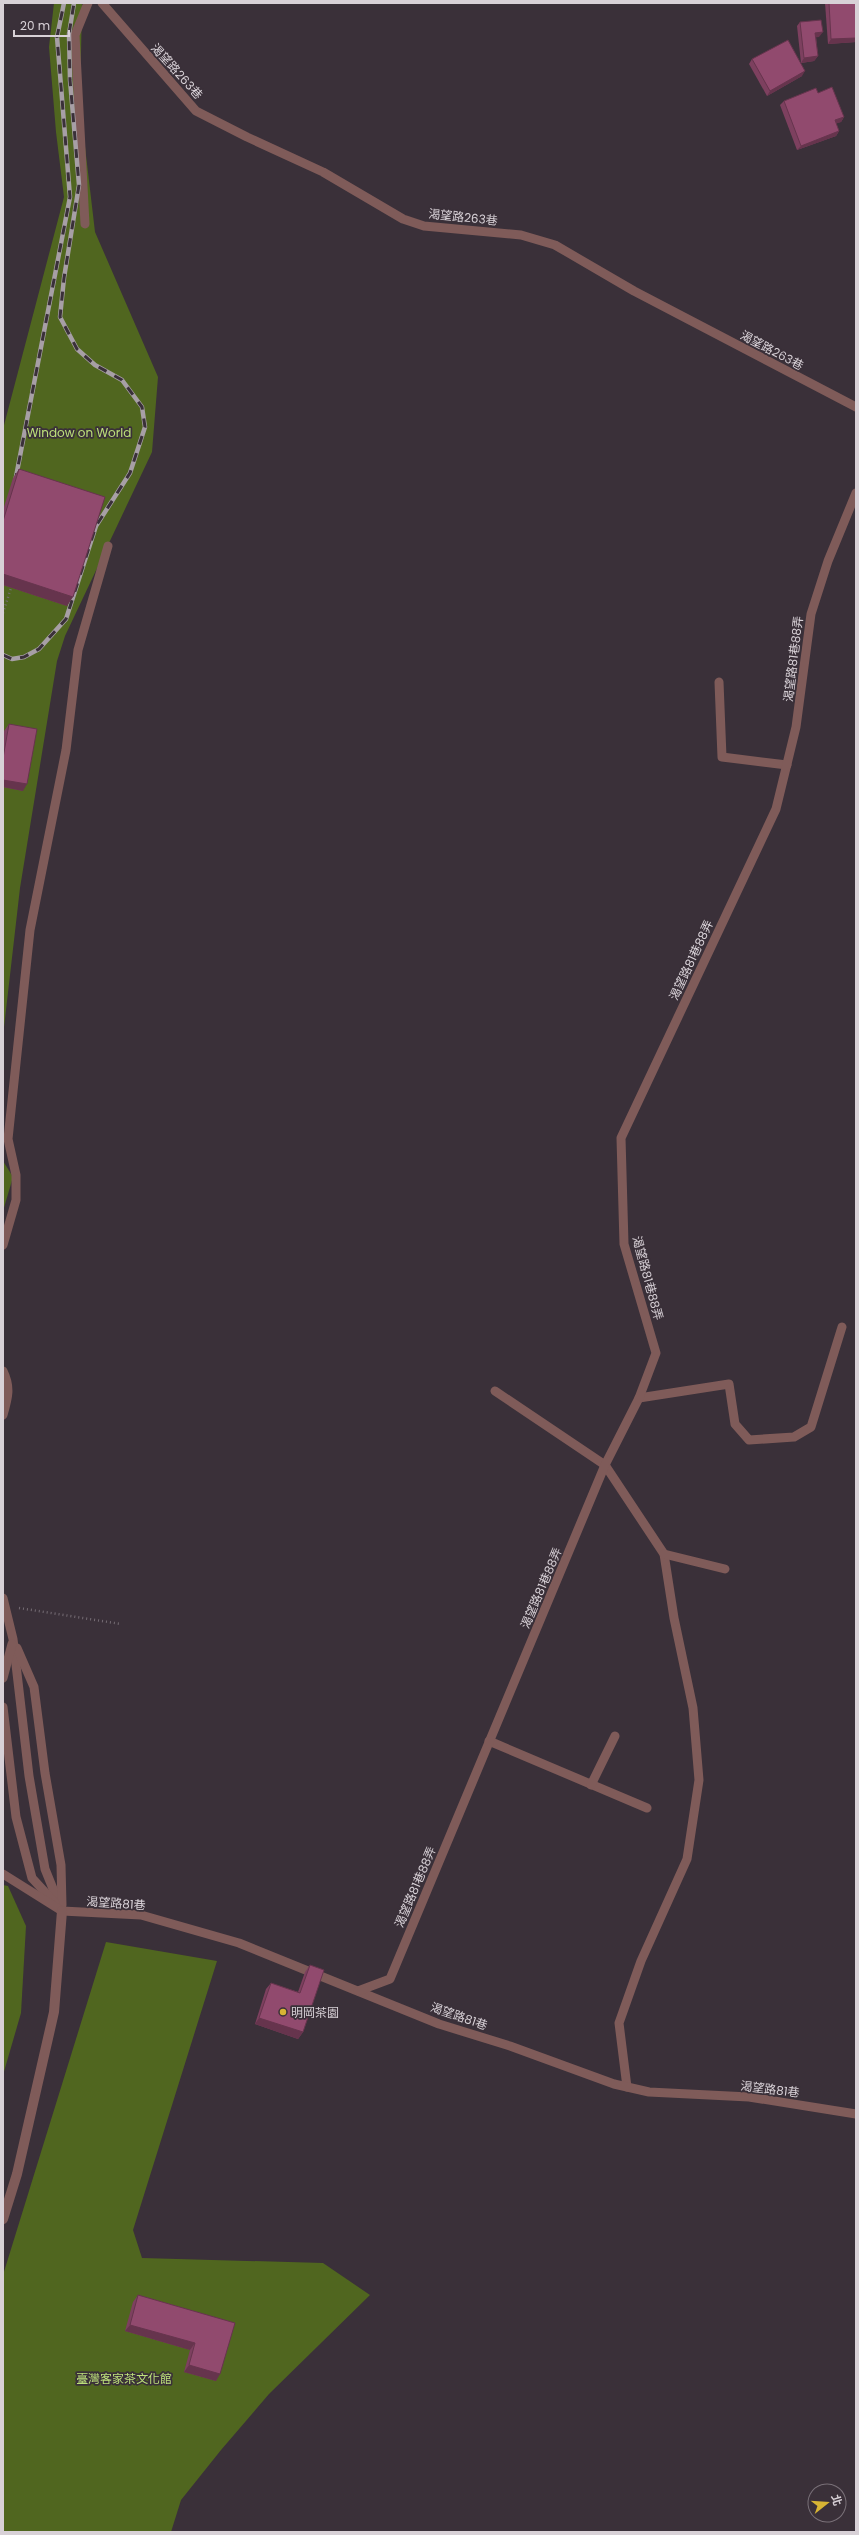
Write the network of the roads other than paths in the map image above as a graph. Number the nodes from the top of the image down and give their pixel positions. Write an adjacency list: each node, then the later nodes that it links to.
1 (88, 3): 3 (lane)
2 (102, 3): 4 (lane, 渴望路263巷)
3 (85, 224)
4 (856, 408)
5 (856, 492): 8 (lane, 渴望路81巷88弄)
6 (108, 546): 9 (lane)
7 (719, 682): 8 (lane)
8 (787, 764): 13 (lane, 渴望路81巷88弄)
9 (3, 1245)
10 (842, 1327): 13 (lane)
11 (3, 1371): 14 (lane)
12 (495, 1391): 15 (lane)
13 (638, 1398): 15 (lane, 渴望路81巷88弄)
14 (3, 1415)
15 (605, 1465): 16 (lane); 23 (lane, 渴望路81巷88弄)
16 (664, 1554): 17 (lane); 29 (lane)
17 (725, 1569)
18 (4, 1602): 19 (lane)
19 (13, 1639): 20 (lane); 27 (lane); 27 (lane)
20 (3, 1678)
21 (3, 1707): 27 (lane)
22 (615, 1736): 24 (lane)
23 (489, 1741): 24 (lane); 28 (lane, 渴望路81巷88弄)
24 (591, 1785): 25 (lane)
25 (647, 1808)
26 (3, 1874): 27 (lane)
27 (62, 1911): 28 (lane, 渴望路81巷); 31 (street)
28 (358, 1990): 29 (lane, 渴望路81巷)
29 (627, 2087): 30 (lane, 渴望路81巷)
30 (856, 2114)
31 (3, 2218)

